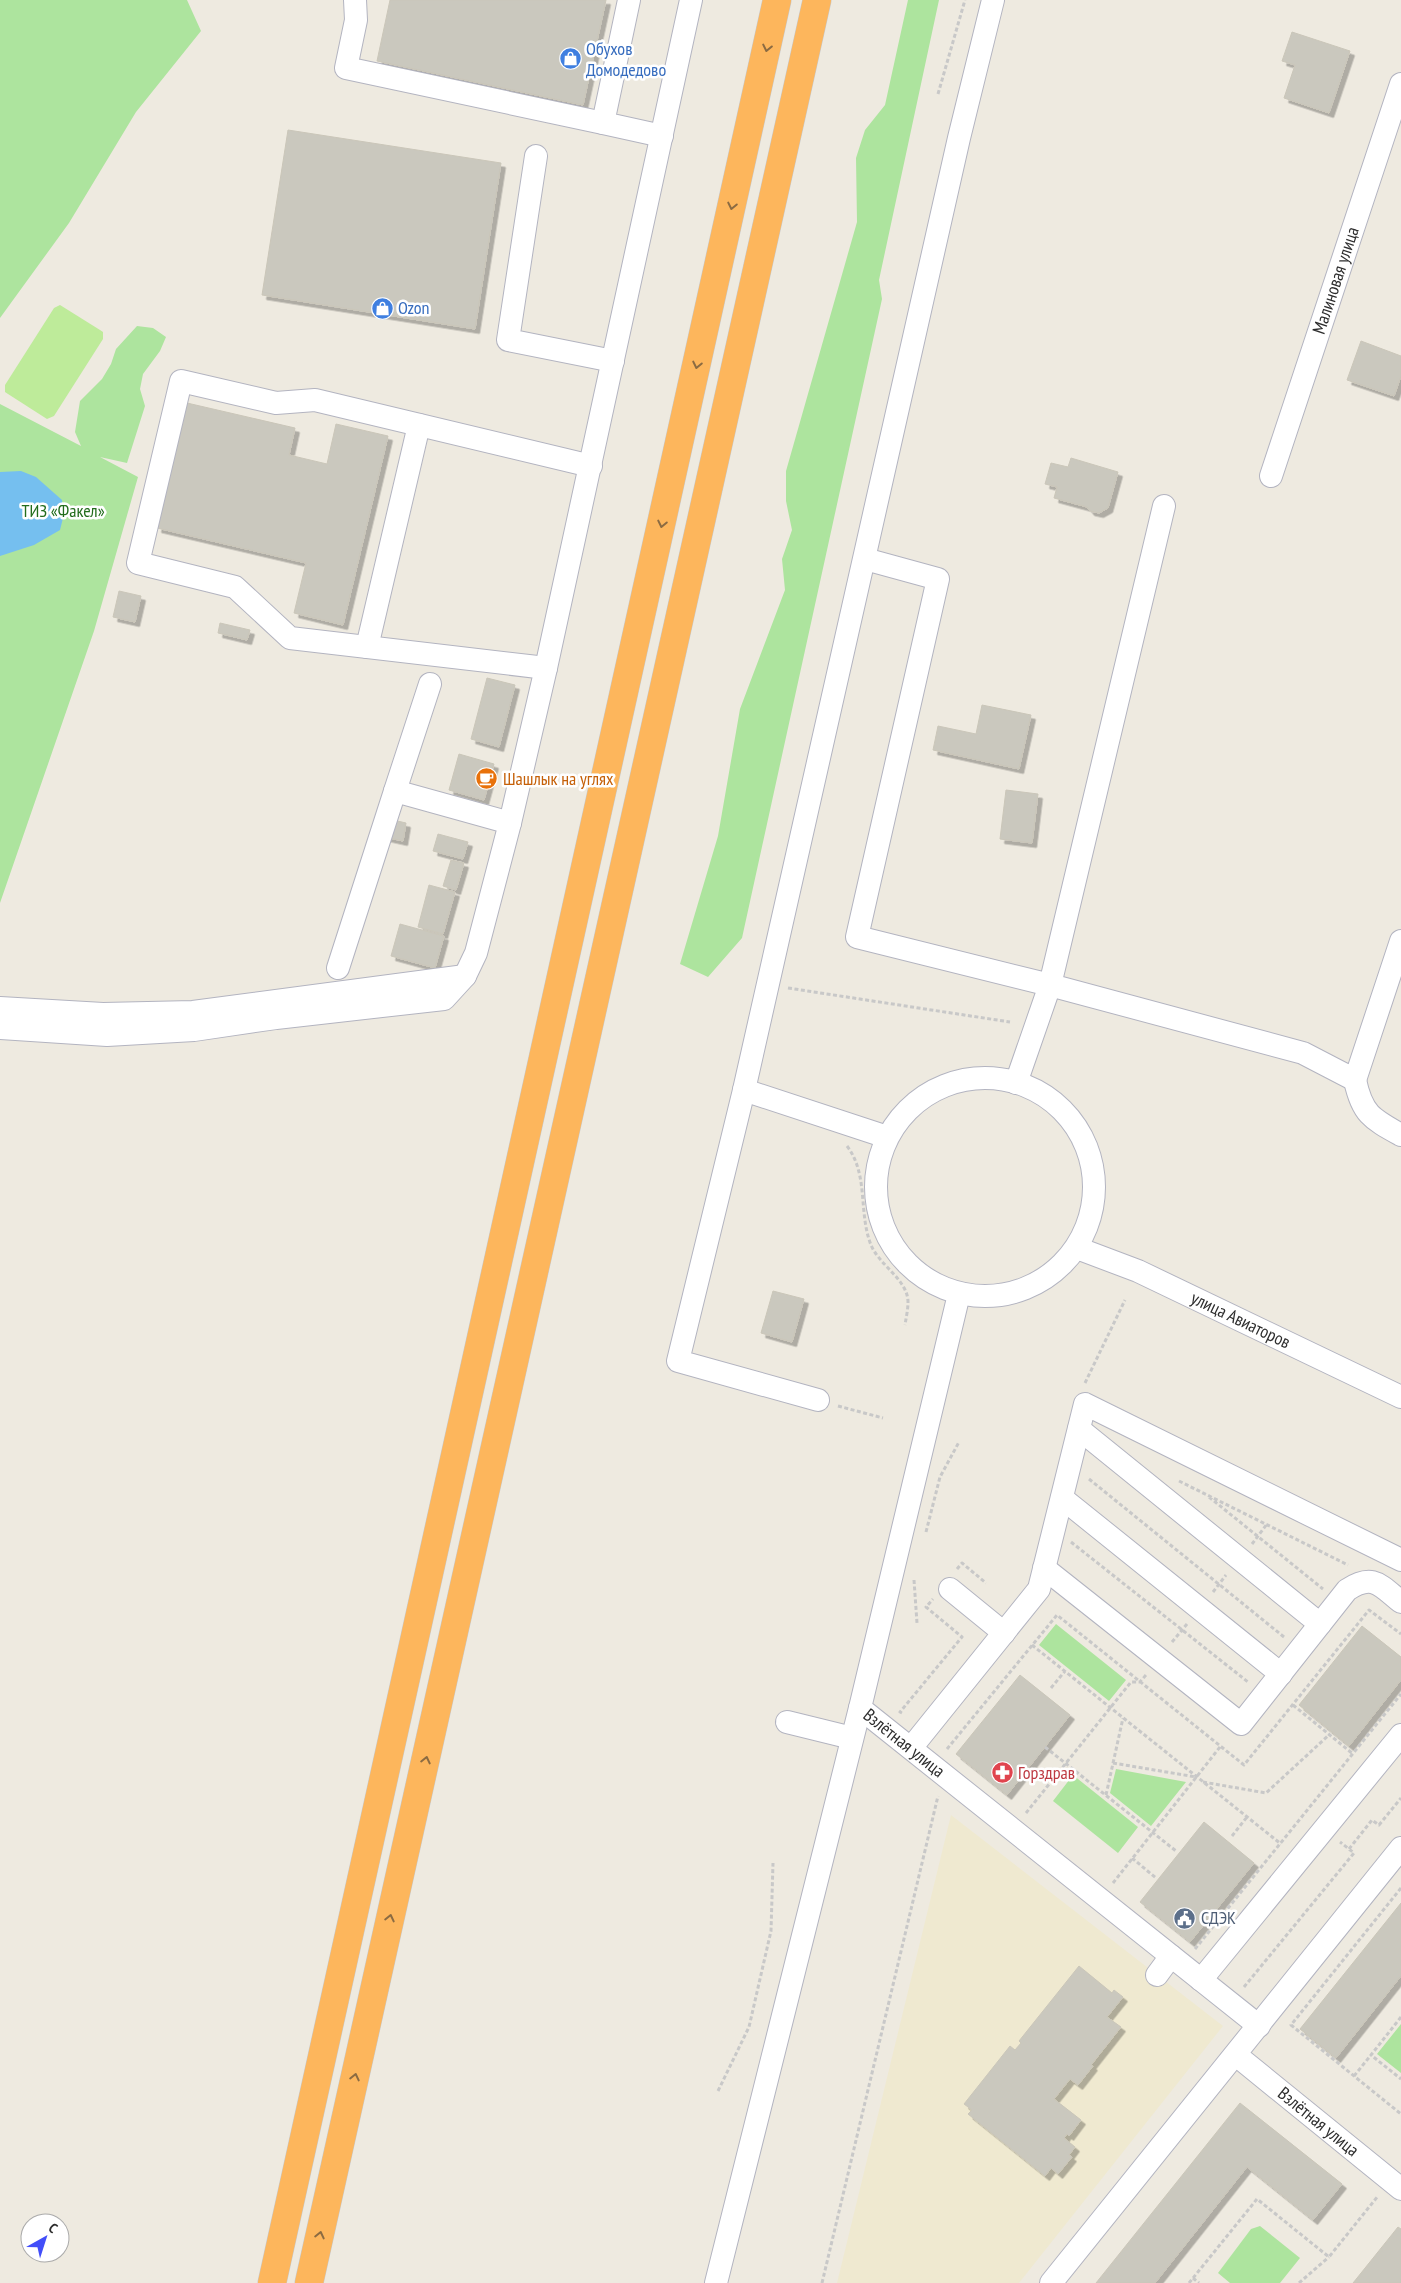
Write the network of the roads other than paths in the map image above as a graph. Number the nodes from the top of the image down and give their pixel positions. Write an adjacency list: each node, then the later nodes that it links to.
1 (355, 0): 8 (street)
2 (629, 0): 8 (street)
3 (691, 0): 9 (street)
4 (777, 0): 58 (highway, one-way to 58)
5 (817, 0): 59 (highway, one-way to 5)
6 (993, 0): 16 (street)
7 (1401, 84): 14 (street, Малиновая улица)
8 (603, 123): 9 (street)
9 (662, 136): 11 (street)
10 (536, 156): 11 (street)
11 (613, 361): 13 (street)
12 (419, 425): 13 (street); 17 (street); 17 (street)
13 (590, 466): 18 (street)
14 (1271, 476)
15 (1164, 506): 25 (street)
16 (865, 559): 25 (street); 30 (street)
17 (367, 647): 18 (street)
18 (546, 668): 21 (street)
19 (430, 684): 20 (street)
20 (395, 791): 21 (street); 23 (street)
21 (510, 823): 24 (street)
22 (1401, 941): 28 (street)
23 (338, 968)
24 (465, 976): 26 (street); 27 (street)
25 (1050, 985): 28 (street); 29 (street)
26 (0, 1008)
27 (0, 1028)
28 (1355, 1080): 31 (street)
29 (1016, 1083): 32 (street); 33 (street)
30 (744, 1090): 32 (street); 36 (street)
31 (1401, 1135)
32 (887, 1137): 34 (street)
33 (1077, 1248): 34 (street); 35 (street, улица Авиаторов)
34 (959, 1294): 46 (street, Взлётная улица)
35 (1401, 1397)
36 (818, 1400)
37 (1078, 1429): 38 (street); 39 (street); 43 (street)
38 (1062, 1498): 40 (street); 45 (street)
39 (1401, 1560)
40 (1044, 1568): 44 (street); 45 (street)
41 (948, 1584): 44 (street)
42 (1401, 1602): 43 (street)
43 (1320, 1624): 45 (street)
44 (1004, 1633): 50 (street)
45 (1281, 1674)
46 (860, 1708): 49 (street); 50 (street, Взлётная улица)
47 (787, 1722): 49 (street)
48 (1401, 1735): 53 (street)
49 (852, 1738): 60 (street)
50 (918, 1740): 52 (street, Взлётная улица)
51 (1401, 1848): 55 (street)
52 (1180, 1950): 53 (street, Взлётная улица); 54 (street)
53 (1207, 1972): 55 (street, Взлётная улица)
54 (1157, 1975)
55 (1259, 2026): 56 (street)
56 (1236, 2055): 57 (street, Взлётная улица); 61 (street)
57 (1396, 2185)
58 (272, 2283)
59 (309, 2283)
60 (716, 2283)
61 (1051, 2283)

